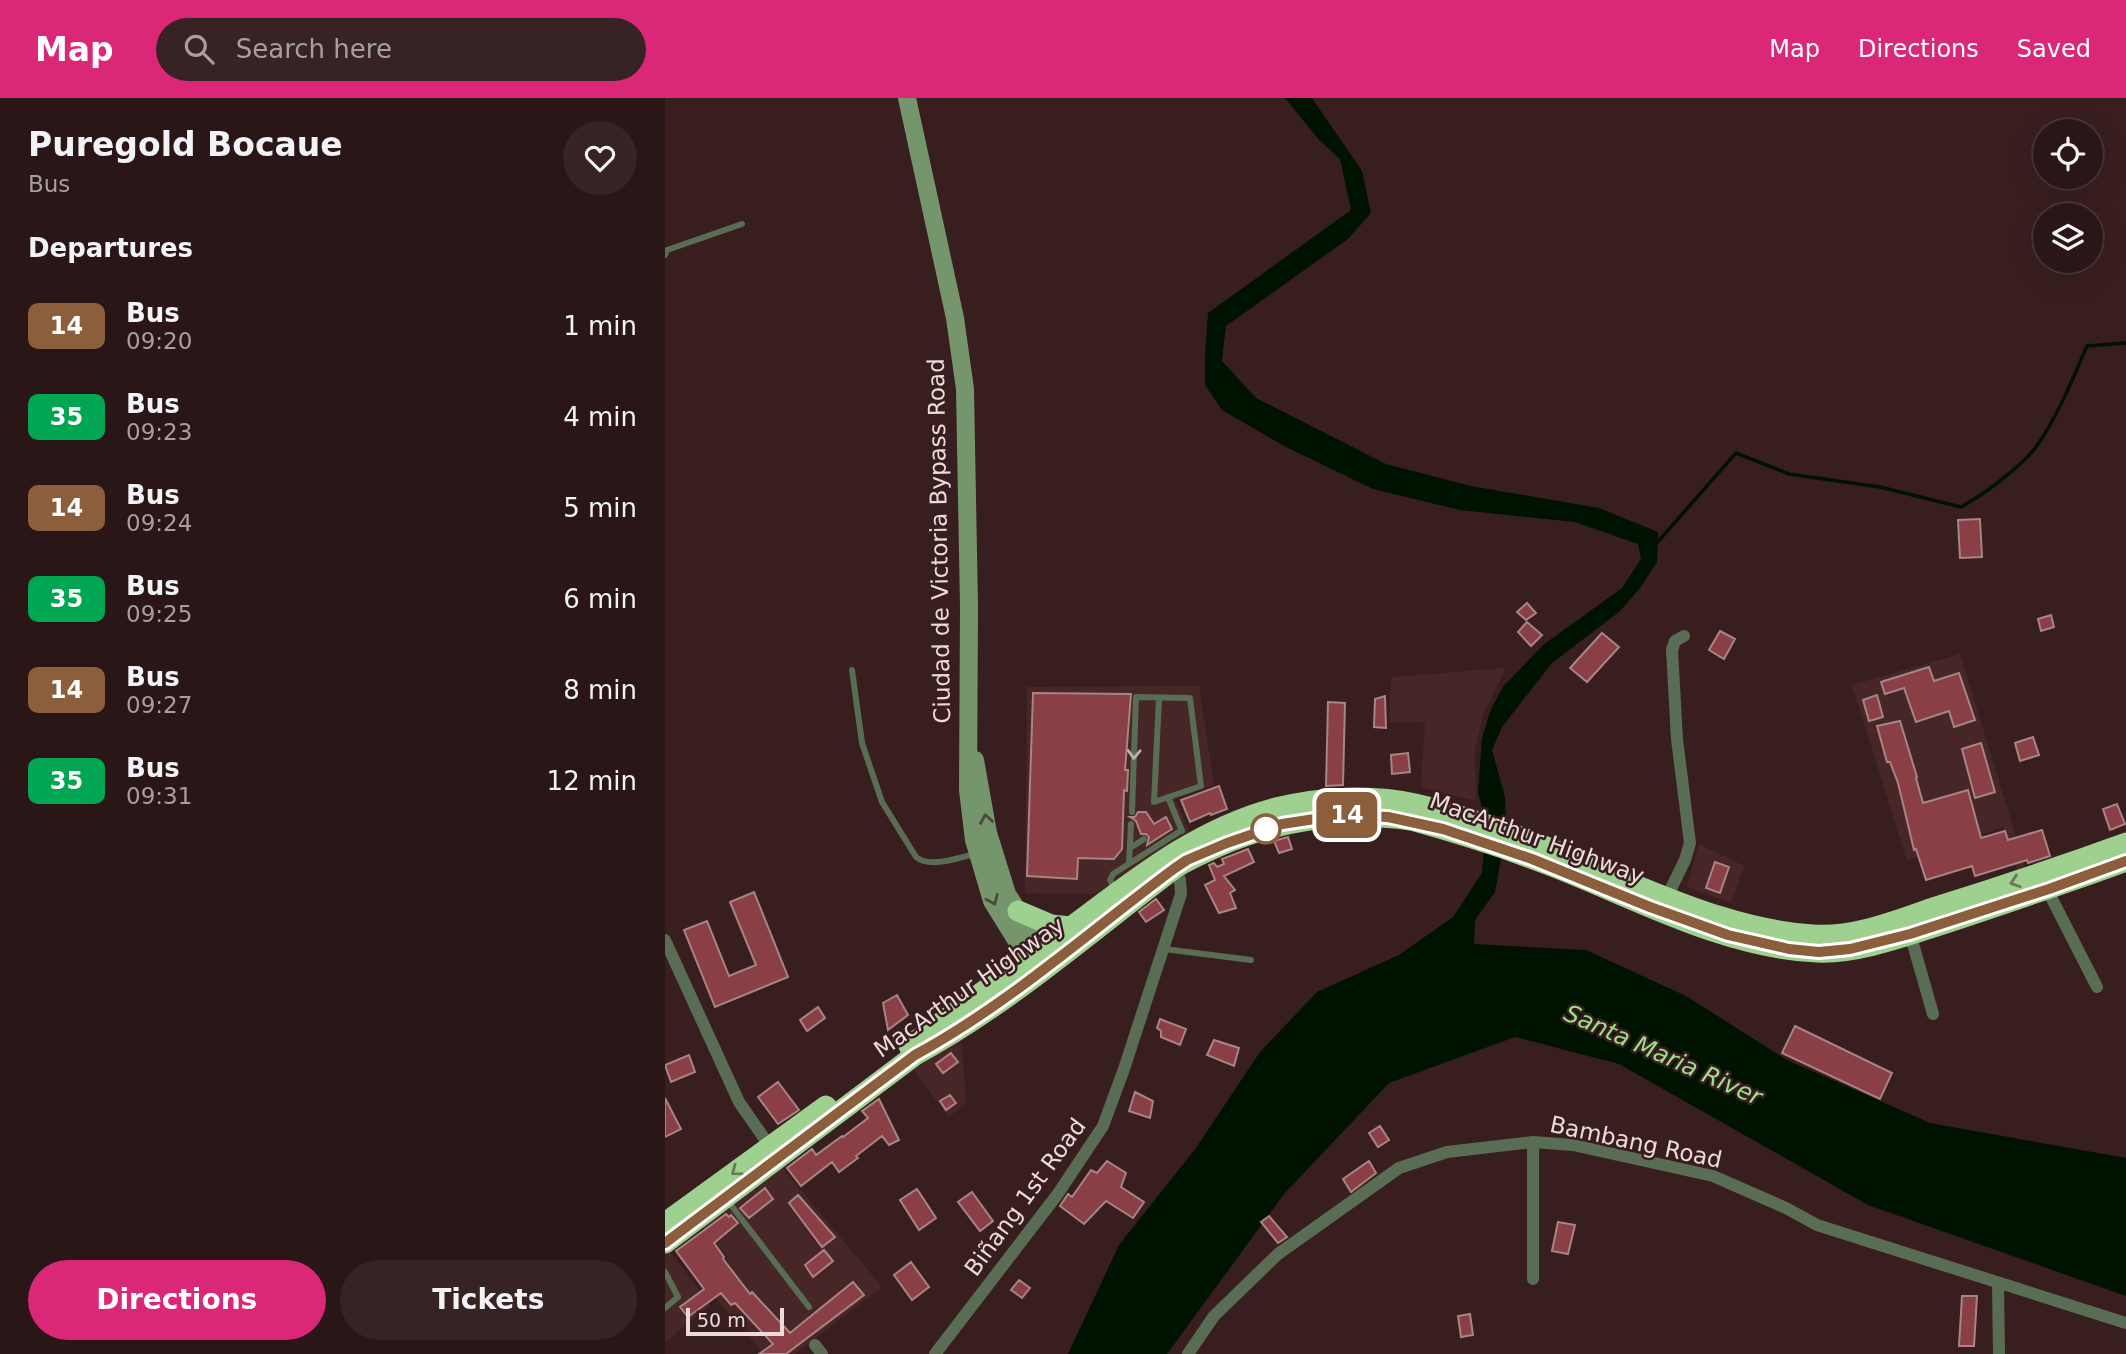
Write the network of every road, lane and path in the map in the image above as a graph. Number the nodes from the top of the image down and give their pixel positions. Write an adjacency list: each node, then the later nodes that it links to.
1 (907, 98): 7 (main road, Ciudad de Victoria Bypass Road)
2 (742, 224): 3 (lane)
3 (666, 251)
4 (1684, 636): 23 (street)
5 (852, 670): 17 (lane)
6 (1159, 698): 8 (lane); 8 (lane); 9 (lane, one-way to 9)
7 (968, 737): 17 (main road, Ciudad de Victoria Bypass Road); 24 (main road, Ciudad de Victoria Bypass Road, one-way to 7)
8 (1168, 797): 10 (lane)
9 (1132, 812)
10 (1176, 817): 11 (lane); 14 (lane)
11 (1168, 822)
12 (1131, 824): 16 (lane)
13 (1144, 839): 16 (lane)
14 (1189, 843): 18 (highway, MacArthur Highway); 20 (lane); 23 (highway, MacArthur Highway)
15 (2126, 843): 21 (highway, MacArthur Highway)
16 (1130, 848): 20 (lane)
17 (978, 853): 30 (main road, Ciudad de Victoria Bypass Road, one-way to 30)
18 (1172, 861): 22 (highway, MacArthur Highway); 28 (street, Biñang 1st Road)
19 (2126, 861): 21 (highway, MacArthur Highway)
20 (1129, 863): 22 (lane)
21 (2046, 881): 25 (highway, MacArthur Highway); 31 (street)
22 (1121, 900): 26 (highway, MacArthur Highway); 30 (highway, MacArthur Highway)
23 (1663, 904): 25 (highway, MacArthur Highway)
24 (1018, 911): 26 (highway); 30 (main road, Ciudad de Victoria Bypass Road)
25 (1907, 926): 32 (street)
26 (1071, 927): 30 (highway, MacArthur Highway)
27 (665, 940): 34 (street)
28 (1162, 948): 29 (lane); 44 (street, Biñang 1st Road)
29 (1251, 960)
30 (1039, 961): 34 (highway, MacArthur Highway)
31 (2097, 987)
32 (1933, 1014)
33 (1532, 1142): 39 (street); 40 (street, Bambang Road); 45 (street, Bambang Road)
34 (774, 1153): 35 (highway, MacArthur Highway); 36 (highway, MacArthur Highway, one-way to 36)
35 (726, 1199): 37 (highway, MacArthur Highway); 41 (lane)
36 (665, 1223)
37 (665, 1243)
38 (665, 1272): 42 (lane)
39 (1533, 1279)
40 (1998, 1283): 43 (street, Bambang Road); 46 (street)
41 (809, 1307)
42 (665, 1308)
43 (2126, 1323)
44 (935, 1354)
45 (1188, 1354)
46 (1999, 1354)

